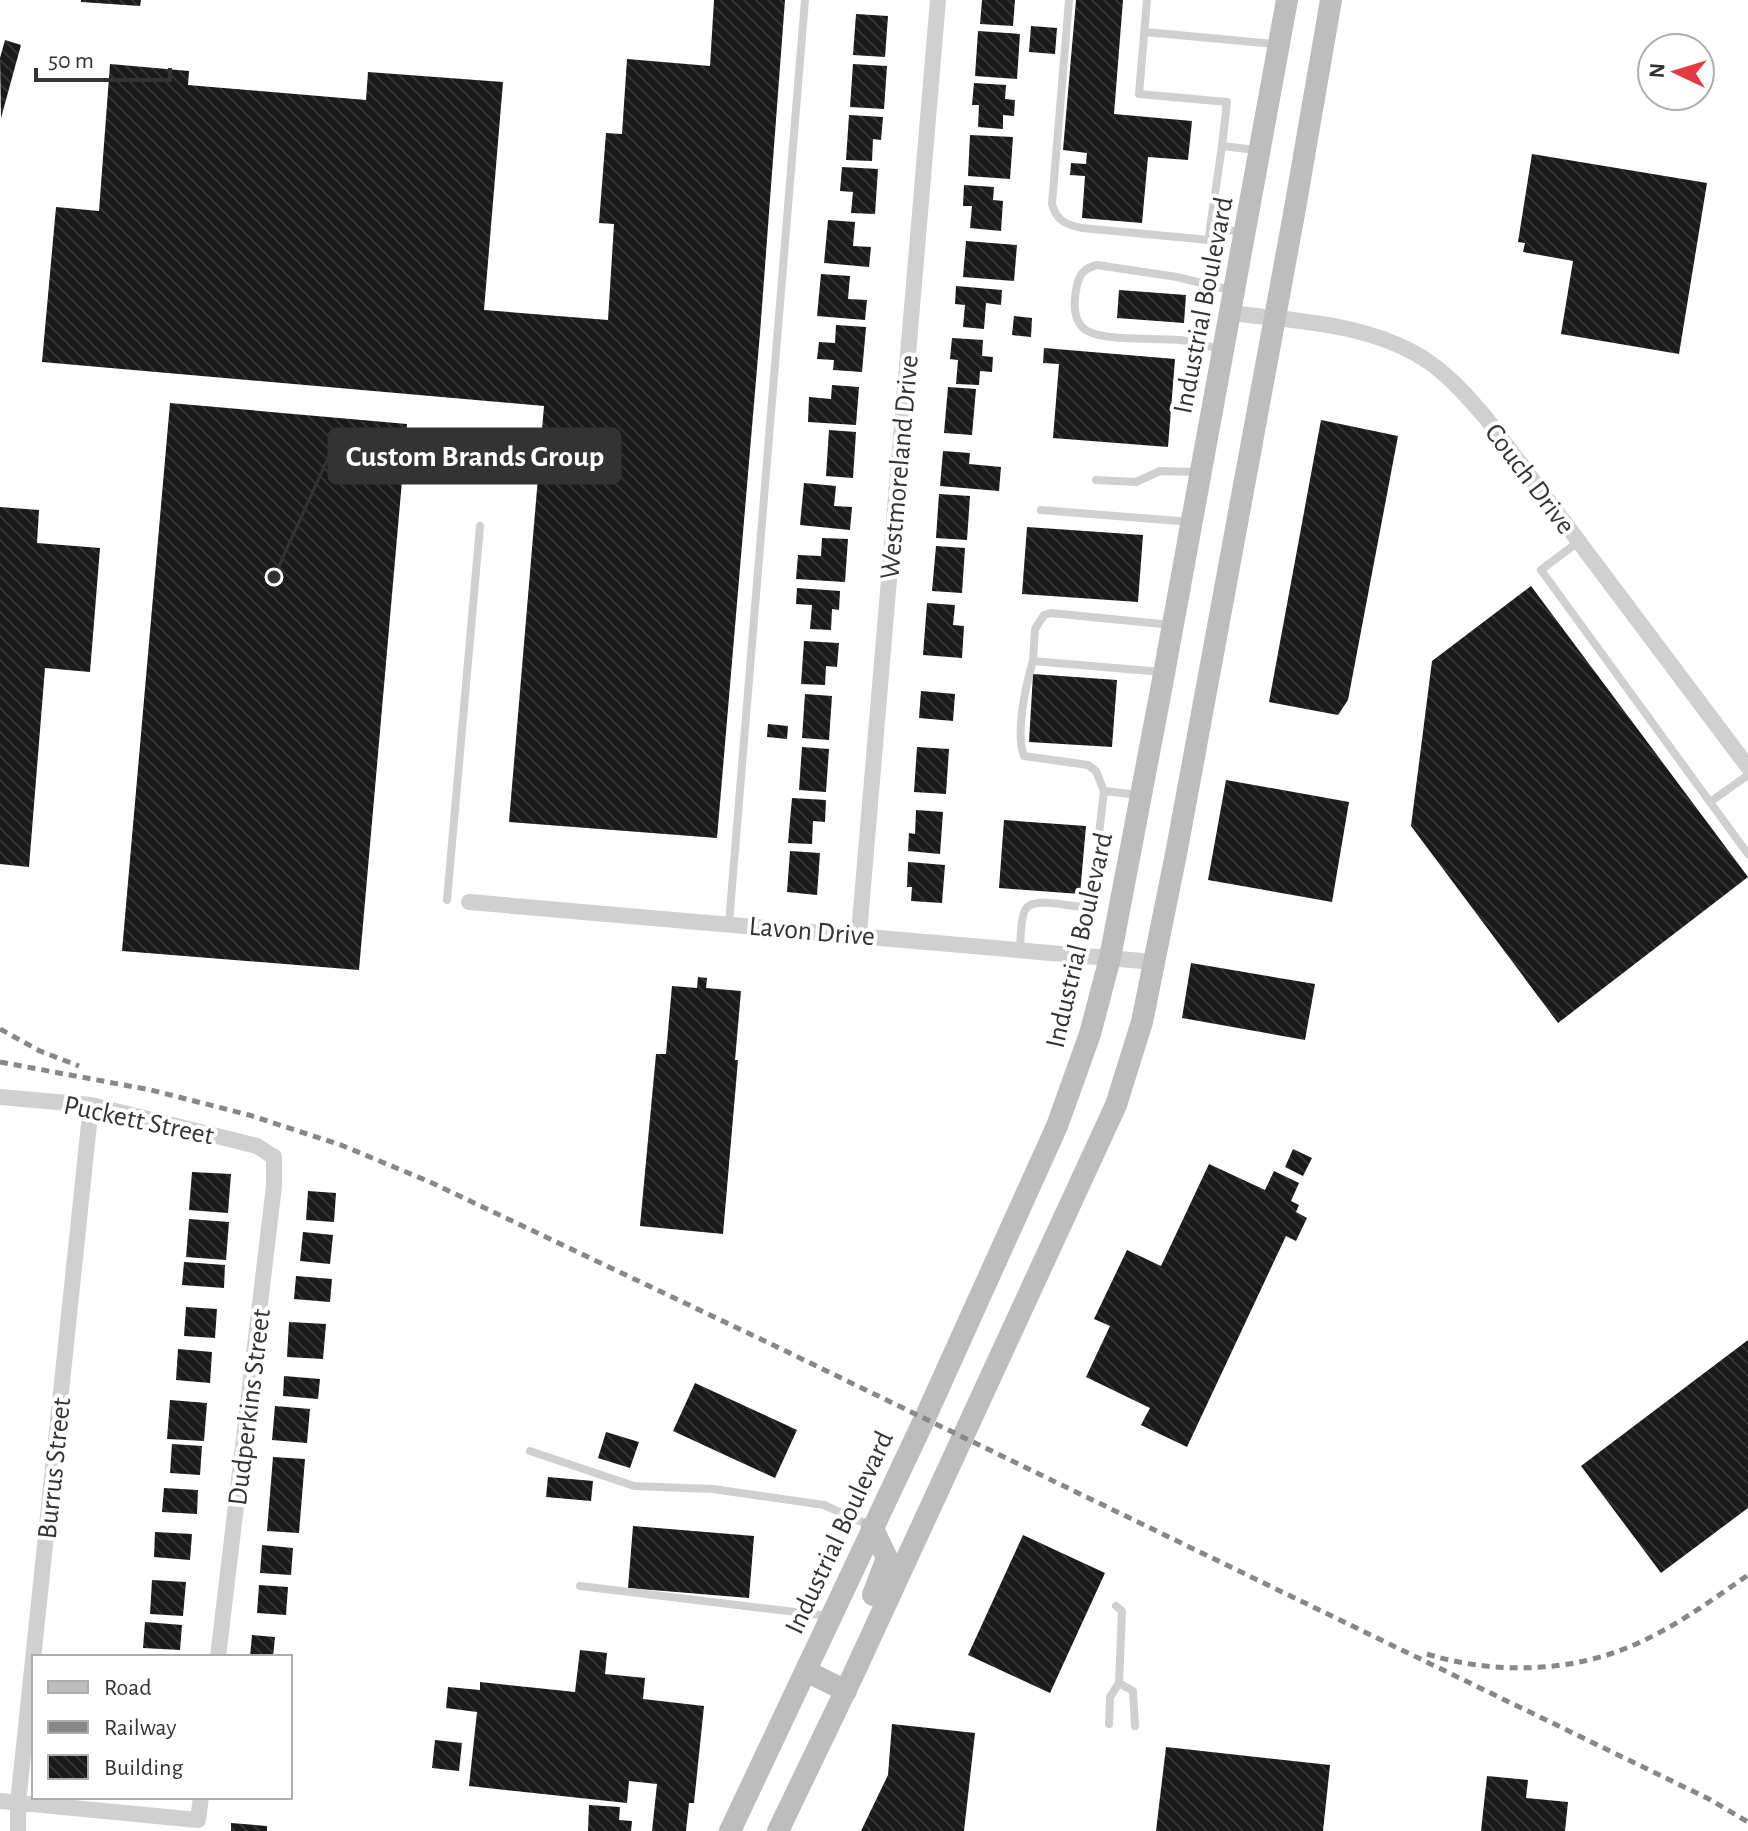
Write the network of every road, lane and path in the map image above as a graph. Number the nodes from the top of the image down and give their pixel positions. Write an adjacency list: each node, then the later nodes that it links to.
1 (805, 0): 33 (lane)
2 (938, 0): 34 (street, Westmoreland Drive)
3 (1069, 0): 11 (lane)
4 (1147, 0): 7 (lane)
5 (1287, 0): 8 (main road, Industrial Boulevard)
6 (1331, 0): 14 (main road)
7 (1145, 32): 8 (lane); 9 (lane)
8 (1281, 44): 10 (main road, Industrial Boulevard)
9 (1222, 146): 10 (lane); 11 (lane)
10 (1261, 150): 12 (main road, Industrial Boulevard)
11 (1210, 228): 12 (lane)
12 (1246, 233): 13 (main road, Industrial Boulevard)
13 (1233, 302): 14 (street, Couch Drive); 15 (main road, Industrial Boulevard); 15 (lane)
14 (1275, 319): 21 (street, Couch Drive); 37 (main road)
15 (1223, 350): 16 (main road, Industrial Boulevard)
16 (1201, 472): 17 (lane); 19 (main road, Industrial Boulevard)
17 (1096, 480)
18 (1041, 510): 19 (lane)
19 (1192, 522): 22 (main road, Industrial Boulevard)
20 (480, 526): 31 (lane)
21 (1578, 542): 25 (street, Couch Drive); 29 (lane)
22 (1173, 625): 23 (lane); 24 (main road, Industrial Boulevard)
23 (1033, 661): 24 (lane); 27 (lane)
24 (1164, 672): 28 (main road, Industrial Boulevard)
25 (1748, 767)
26 (1748, 775): 29 (lane)
27 (1104, 791): 28 (lane); 35 (lane)
28 (1141, 795): 36 (main road, Industrial Boulevard)
29 (1710, 802): 30 (lane)
30 (1748, 854)
31 (447, 900)
32 (469, 902): 33 (street, Lavon Drive)
33 (729, 923): 34 (street, Lavon Drive)
34 (859, 934): 35 (street, Lavon Drive)
35 (1020, 949): 36 (street, Lavon Drive)
36 (1110, 958): 37 (street, Lavon Drive); 42 (main road, Industrial Boulevard)
37 (1154, 962): 50 (main road)
38 (0, 1097): 39 (street, Puckett Street)
39 (91, 1105): 40 (street, Puckett Street); 46 (street, Burrus Street)
40 (274, 1157): 47 (street, Dudperkins Street)
41 (530, 1451): 42 (lane)
42 (872, 1527): 45 (main road, Industrial Boulevard); 50 (main road)
43 (580, 1586): 45 (lane)
44 (1116, 1606): 51 (lane)
45 (830, 1616): 49 (main road, Industrial Boulevard)
46 (33, 1655)
47 (218, 1655)
48 (32, 1669): 56 (street, Burrus Street)
49 (806, 1671): 50 (main road); 59 (main road, Industrial Boulevard)
50 (850, 1682): 60 (main road)
51 (1119, 1683): 52 (lane); 53 (lane)
52 (1109, 1724)
53 (1135, 1726)
54 (201, 1799): 57 (street)
55 (0, 1801): 56 (street)
56 (18, 1803): 57 (street); 58 (street, Burrus Street)
57 (199, 1825)
58 (18, 1831)
59 (730, 1831)
60 (778, 1831)

